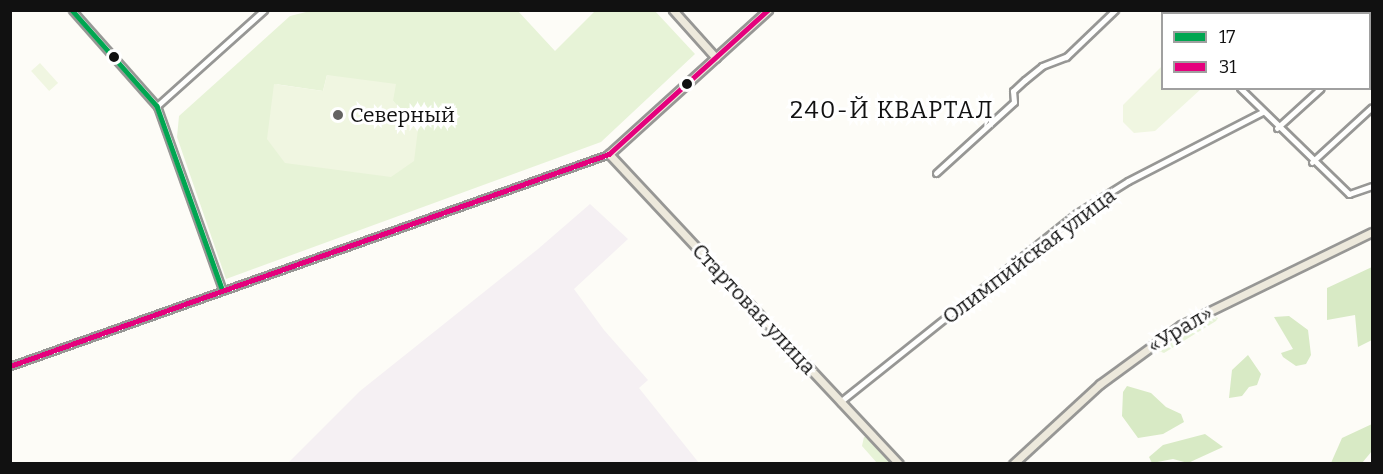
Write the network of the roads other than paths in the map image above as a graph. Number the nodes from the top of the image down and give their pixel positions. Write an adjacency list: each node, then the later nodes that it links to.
1 (72, 10): 9 (street)
2 (264, 10): 9 (street)
3 (673, 10): 6 (main road)
4 (768, 10): 6 (main road)
5 (1115, 10): 15 (street)
6 (716, 58): 13 (main road)
7 (1242, 90): 11 (street)
8 (1319, 90): 12 (street)
9 (157, 106): 18 (street)
10 (1372, 108): 14 (street)
11 (1262, 112): 12 (street); 20 (street, Олимпийская улица)
12 (1277, 128): 14 (street)
13 (609, 154): 18 (street); 20 (main road, Стартовая улица)
14 (1312, 162): 16 (street)
15 (936, 173)
16 (1372, 186)
17 (1372, 232): 22 (main road, «Урал»)
18 (223, 291): 19 (street)
19 (10, 366)
20 (840, 402): 21 (main road, Стартовая улица)
21 (899, 464)
22 (1013, 464)

